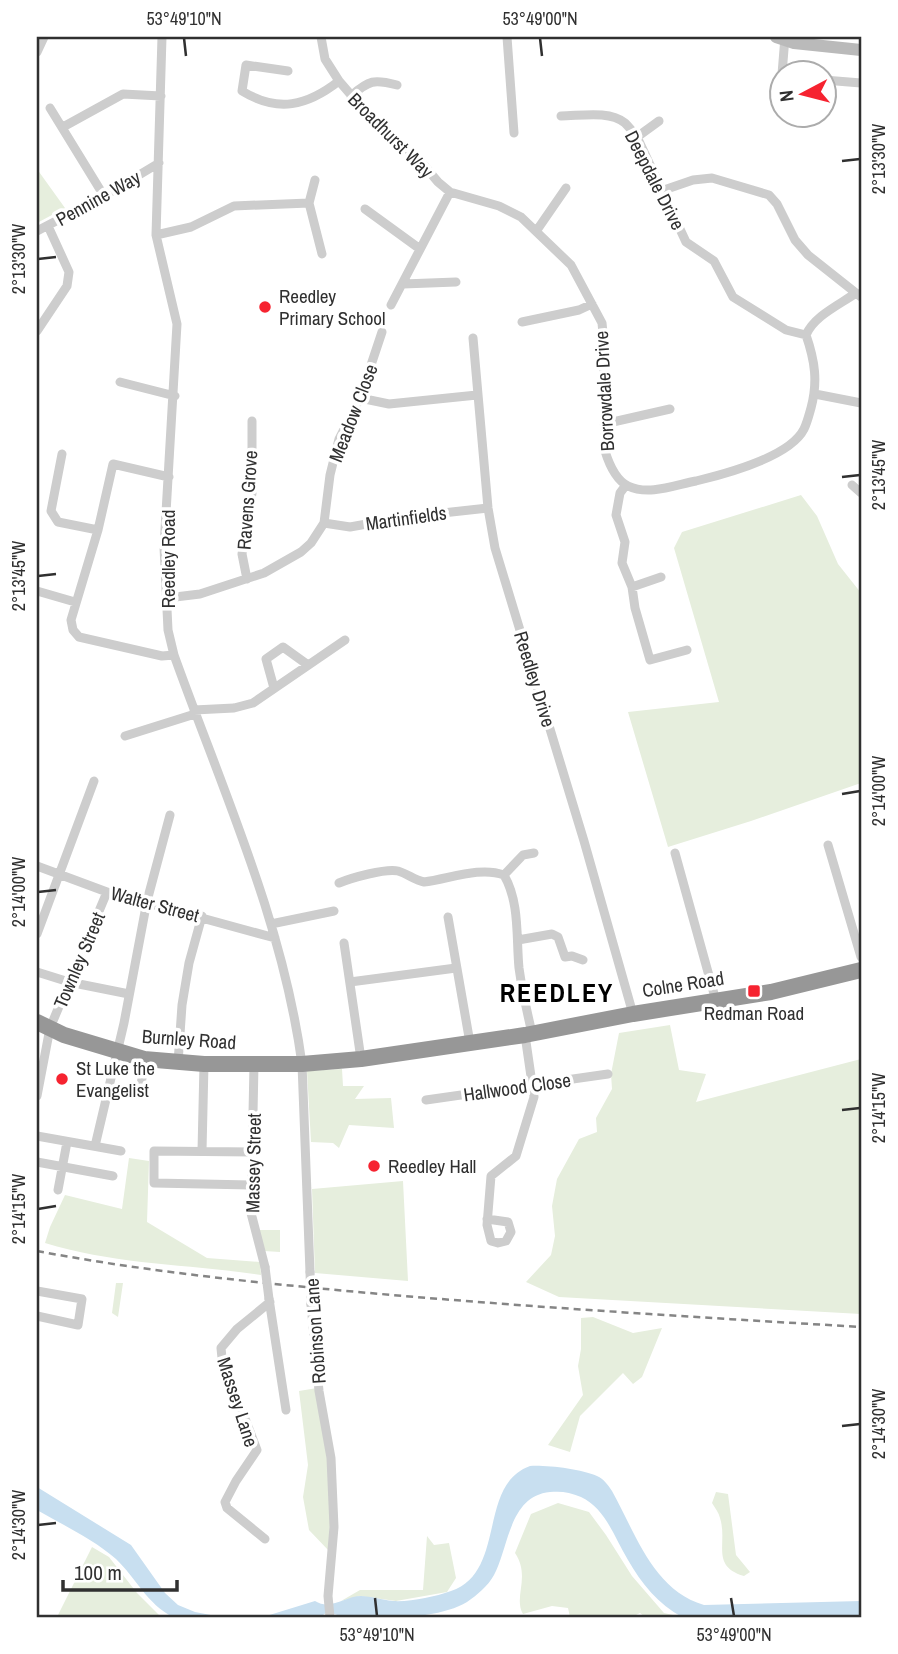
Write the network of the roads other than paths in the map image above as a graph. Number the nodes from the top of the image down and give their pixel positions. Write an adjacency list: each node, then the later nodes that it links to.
1 (44, 37): 7 (street)
2 (162, 37): 14 (street, Reedley Road)
3 (321, 37): 10 (street, Broadhurst Way)
4 (507, 37): 20 (street)
5 (781, 38): 6 (street); 8 (street)
6 (861, 50)
7 (37, 52)
8 (782, 60)
9 (288, 71): 10 (street)
10 (338, 81): 15 (street, Broadhurst Way)
11 (838, 81): 12 (street)
12 (861, 83)
13 (397, 85): 15 (street)
14 (162, 96): 19 (street); 22 (street, Reedley Road)
15 (351, 96): 25 (street, Broadhurst Way)
16 (50, 108): 19 (street)
17 (561, 116): 21 (street, Deepdale Drive)
18 (659, 121): 21 (street)
19 (63, 127): 27 (street)
20 (514, 133)
21 (637, 137): 26 (street, Deepdale Drive)
22 (159, 163): 27 (street, Pennine Way); 33 (street, Reedley Road)
23 (315, 180): 28 (street)
24 (566, 188): 31 (street)
25 (450, 191): 31 (street, Borrowdale Drive); 34 (street)
26 (662, 191): 38 (street); 44 (street, Deepdale Drive)
27 (104, 196): 30 (street, Pennine Way)
28 (309, 203): 33 (street); 35 (street)
29 (365, 209): 34 (street)
30 (48, 226): 32 (street, Pennine Way); 42 (street)
31 (537, 230): 39 (street, Borrowdale Drive)
32 (37, 231)
33 (156, 235): 49 (street, Reedley Road)
34 (420, 249): 37 (street)
35 (322, 254)
36 (456, 282): 37 (street)
37 (403, 284): 40 (street)
38 (859, 295): 44 (street)
39 (593, 304): 41 (street); 54 (street, Borrowdale Drive)
40 (391, 305)
41 (522, 322)
42 (37, 331)
43 (382, 332): 50 (street, Meadow Close)
44 (806, 335): 47 (street)
45 (474, 338): 48 (street, Reedley Drive)
46 (120, 382): 49 (street)
47 (815, 394): 51 (street); 57 (street)
48 (477, 395): 50 (street); 60 (street, Reedley Drive)
49 (175, 396): 56 (street, Reedley Road)
50 (360, 398): 61 (street, Meadow Close)
51 (861, 403)
52 (670, 409): 54 (street)
53 (252, 421): 64 (street, Ravens Grove)
54 (604, 424): 57 (street, Borrowdale Drive)
55 (62, 454): 62 (street)
56 (169, 477): 62 (street); 67 (street, Reedley Road)
57 (626, 485): 65 (street)
58 (852, 485): 59 (street)
59 (861, 493)
60 (488, 508): 61 (street, Martinfields); 104 (street, Reedley Drive)
61 (324, 523): 64 (street)
62 (98, 530): 68 (street)
63 (661, 577): 65 (street)
64 (247, 579): 67 (street)
65 (632, 587): 70 (street)
66 (37, 590): 68 (street)
67 (167, 598): 71 (street, Reedley Road)
68 (75, 602): 71 (street)
69 (345, 640): 72 (street)
70 (687, 650)
71 (174, 655): 74 (street, Reedley Road)
72 (308, 665): 73 (street); 73 (street)
73 (274, 688): 74 (street)
74 (194, 712): 75 (street); 90 (street, Reedley Road)
75 (125, 736)
76 (94, 781): 82 (street)
77 (170, 815): 86 (street)
78 (828, 845): 95 (street)
79 (534, 853): 83 (street)
80 (675, 853): 103 (street)
81 (37, 866): 82 (street, Walter Street)
82 (59, 875): 85 (street, Walter Street); 91 (street)
83 (504, 876): 84 (street); 93 (street)
84 (339, 883)
85 (107, 892): 86 (street, Walter Street); 100 (street, Townley Street)
86 (147, 901): 88 (street, Walter Street); 102 (street)
87 (334, 911): 90 (street)
88 (202, 916): 92 (street, Walter Street); 111 (street)
89 (448, 917): 97 (street)
90 (271, 924): 92 (street, Reedley Road)
91 (37, 934)
92 (275, 938): 114 (street, Reedley Road)
93 (517, 940): 96 (street); 106 (street)
94 (344, 943): 101 (street)
95 (861, 957)
96 (583, 960)
97 (456, 968): 101 (street); 107 (street)
98 (861, 970): 103 (highway, Colne Road)
99 (37, 972): 100 (street)
100 (69, 982): 102 (street); 105 (street, Townley Street)
101 (349, 982): 110 (street)
102 (129, 994): 108 (street)
103 (716, 1001): 104 (highway, Colne Road)
104 (633, 1013): 106 (highway, Colne Road)
105 (43, 1025): 108 (highway, Burnley Road); 118 (street, Townley Street)
106 (528, 1034): 107 (highway, Colne Road); 116 (street)
107 (470, 1043): 110 (highway, Colne Road)
108 (118, 1052): 109 (highway, Burnley Road); 122 (street)
109 (144, 1059): 111 (highway, Burnley Road); 117 (street)
110 (360, 1059): 114 (highway, Colne Road)
111 (178, 1063): 112 (highway, Burnley Road)
112 (204, 1064): 113 (highway, Burnley Road); 123 (street)
113 (254, 1064): 114 (highway, Burnley Road); 125 (street, Massey Street)
114 (302, 1064): 137 (street, Robinson Lane, bridge)
115 (608, 1074): 116 (street, Hallwood Close)
116 (533, 1085): 119 (street, Hallwood Close); 131 (street)
117 (141, 1087)
118 (37, 1096)
119 (426, 1100)
120 (37, 1136): 121 (street)
121 (67, 1142): 122 (street); 127 (street)
122 (95, 1146): 124 (street)
123 (202, 1151): 125 (street); 129 (street)
124 (121, 1152)
125 (253, 1152): 129 (street, Massey Street)
126 (37, 1162): 127 (street)
127 (61, 1166): 128 (street); 130 (street)
128 (113, 1176)
129 (251, 1185): 133 (street, Massey Street, bridge)
130 (58, 1190)
131 (487, 1219)
132 (37, 1291): 134 (street)
133 (269, 1301): 135 (street, Massey Street); 136 (street, Massey Lane)
134 (37, 1316)
135 (286, 1410)
136 (265, 1539)
137 (330, 1617)

